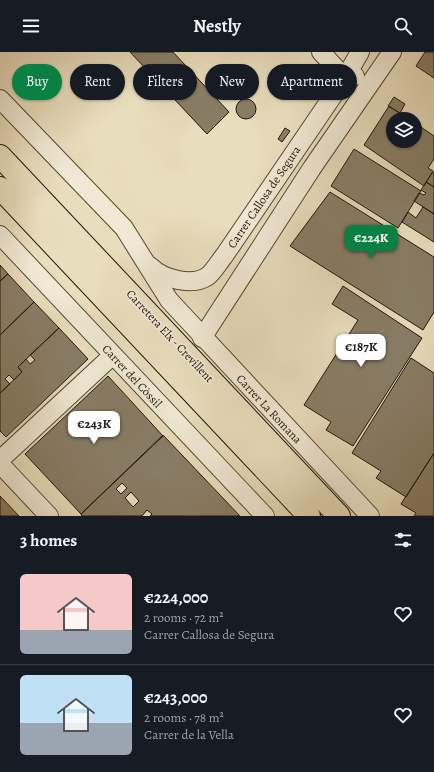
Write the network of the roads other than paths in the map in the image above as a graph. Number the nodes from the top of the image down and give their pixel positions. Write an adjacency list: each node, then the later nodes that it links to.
1 (321, 52): 4 (street)
2 (361, 52): 5 (street, Carrer Callosa de Segura); 6 (street)
3 (392, 52): 6 (street, Carrer Callosa de Segura)
4 (332, 64)
5 (354, 64)
6 (379, 70): 7 (street); 14 (street, Carrer Callosa de Segura)
7 (357, 75)
8 (0, 99): 13 (street)
9 (330, 100): 13 (street, Carrer Callosa de Segura)
10 (0, 156): 21 (highway, Carretera Elx - Crevillent)
11 (0, 188): 20 (highway, Carretera Elx - Crevillent)
12 (0, 235): 15 (street, Carrer del Còssil)
13 (141, 256): 14 (street, Carrer La Romana)
14 (202, 338): 22 (street, Carrer La Romana)
15 (113, 355): 16 (street); 19 (street, Carrer del Còssil)
16 (0, 460)
17 (0, 464): 18 (street)
18 (49, 516)
19 (265, 516)
20 (309, 516)
21 (339, 516)
22 (370, 516)

